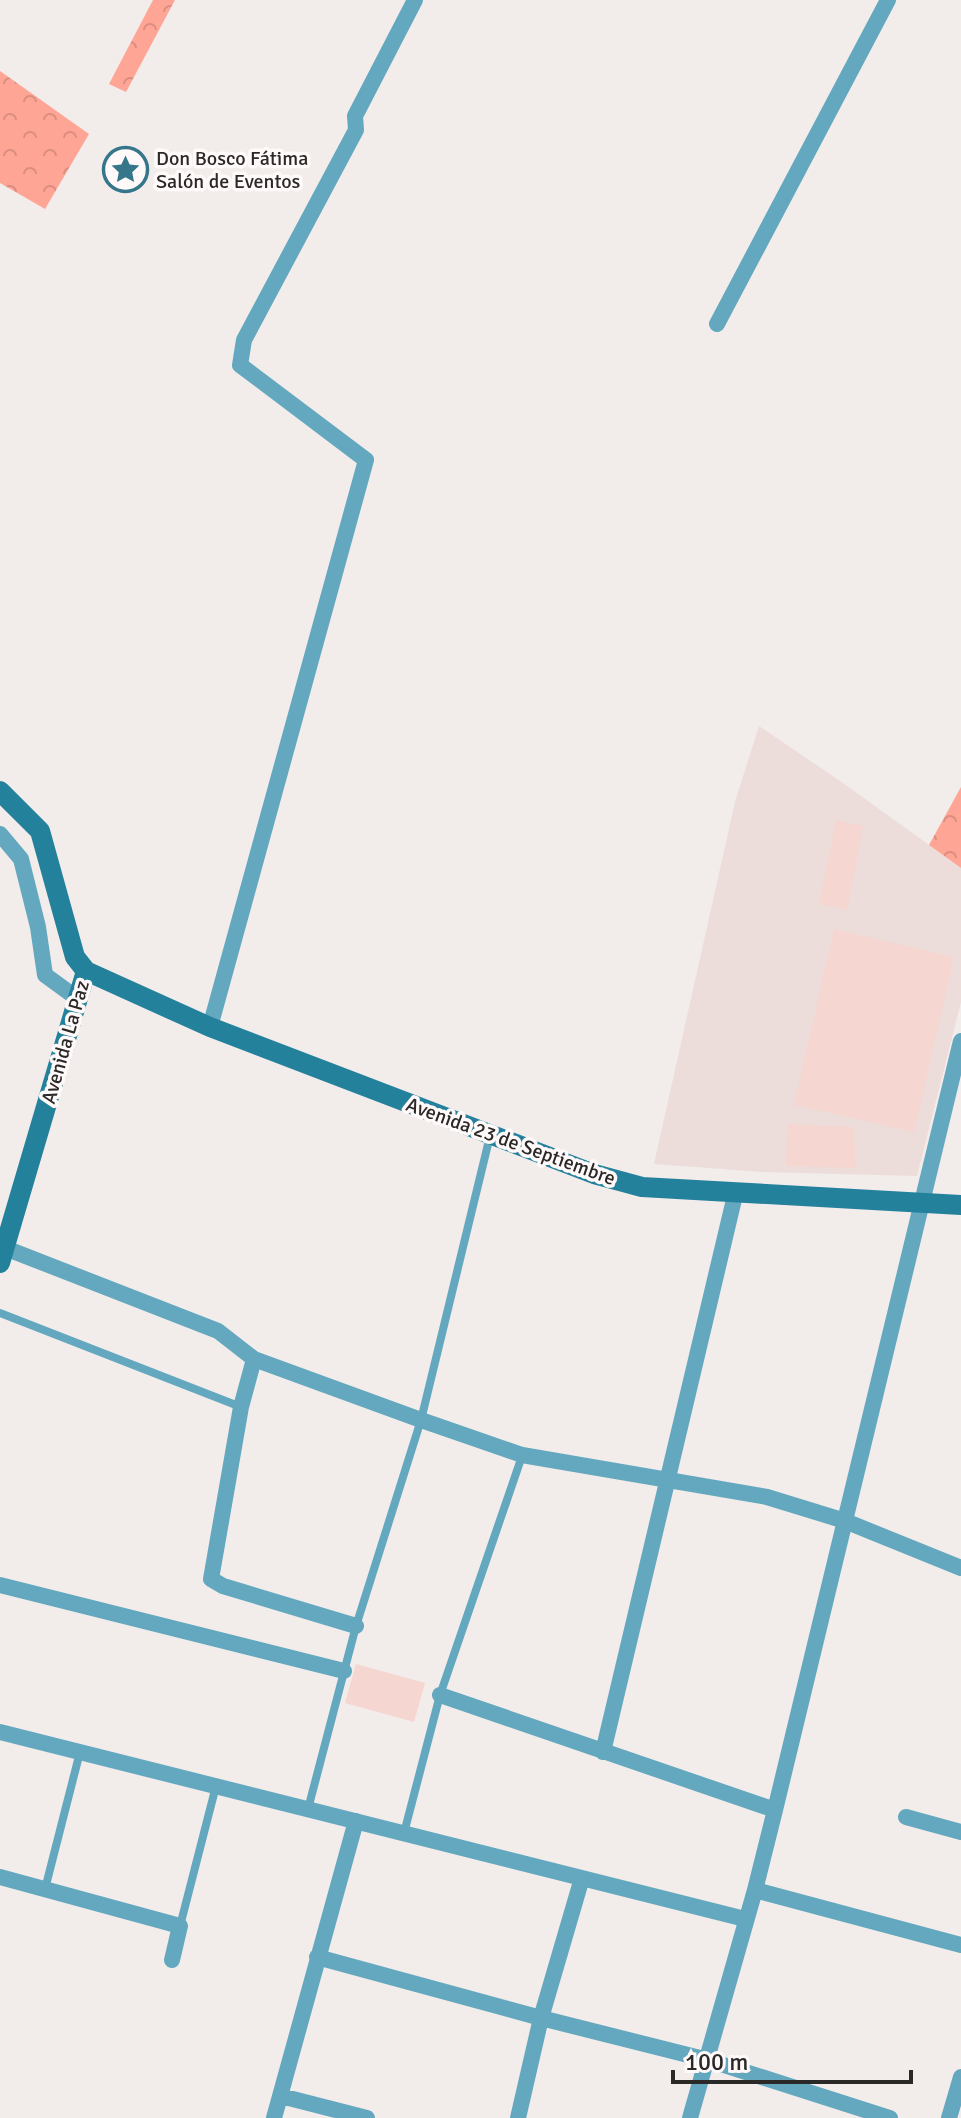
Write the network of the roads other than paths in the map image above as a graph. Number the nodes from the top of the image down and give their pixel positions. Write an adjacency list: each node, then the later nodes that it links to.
1 (415, 0): 8 (street)
2 (888, 0): 3 (street)
3 (717, 324)
4 (0, 791): 6 (main road, Avenida La Paz)
5 (0, 834): 7 (street)
6 (86, 971): 7 (main road, Avenida La Paz); 8 (main road, Avenida 23 de Septiembre)
7 (78, 999): 14 (main road, Avenida La Paz)
8 (210, 1027): 10 (main road, Avenida 23 de Septiembre)
9 (961, 1041): 12 (street)
10 (490, 1135): 11 (main road, Avenida 23 de Septiembre); 18 (lane)
11 (736, 1191): 12 (main road, Avenida 23 de Septiembre); 20 (street)
12 (922, 1201): 13 (main road, Avenida 23 de Septiembre); 21 (street)
13 (961, 1205)
14 (2, 1256): 16 (street)
15 (0, 1313): 17 (lane)
16 (254, 1359): 17 (street); 18 (street)
17 (241, 1407): 24 (street)
18 (421, 1420): 19 (street); 24 (lane)
19 (522, 1455): 20 (street); 26 (lane)
20 (668, 1480): 21 (street); 29 (street)
21 (845, 1521): 22 (street); 32 (street)
22 (961, 1568)
23 (0, 1585): 25 (street)
24 (356, 1626): 25 (lane)
25 (344, 1671): 31 (lane)
26 (440, 1695): 29 (street); 36 (lane)
27 (0, 1732): 28 (street)
28 (80, 1752): 30 (street); 39 (lane)
29 (603, 1752): 32 (street)
30 (216, 1786): 31 (street); 42 (lane)
31 (308, 1809): 34 (street)
32 (775, 1810): 40 (street)
33 (906, 1817): 35 (street)
34 (356, 1821): 36 (street); 44 (street)
35 (961, 1832)
36 (404, 1833): 38 (street)
37 (0, 1877): 39 (street)
38 (582, 1878): 41 (street); 46 (street)
39 (45, 1889): 42 (street)
40 (755, 1890): 41 (street); 43 (street)
41 (745, 1919): 47 (street)
42 (180, 1926): 45 (street)
43 (961, 1945)
44 (317, 1957): 46 (street); 49 (street)
45 (172, 1960)
46 (541, 2018): 47 (street); 52 (street)
47 (708, 2060): 53 (street); 54 (street)
48 (961, 2077): 55 (street)
49 (281, 2096): 50 (street); 51 (street)
50 (274, 2118)
51 (367, 2118)
52 (518, 2118)
53 (690, 2118)
54 (890, 2118)
55 (949, 2118)

